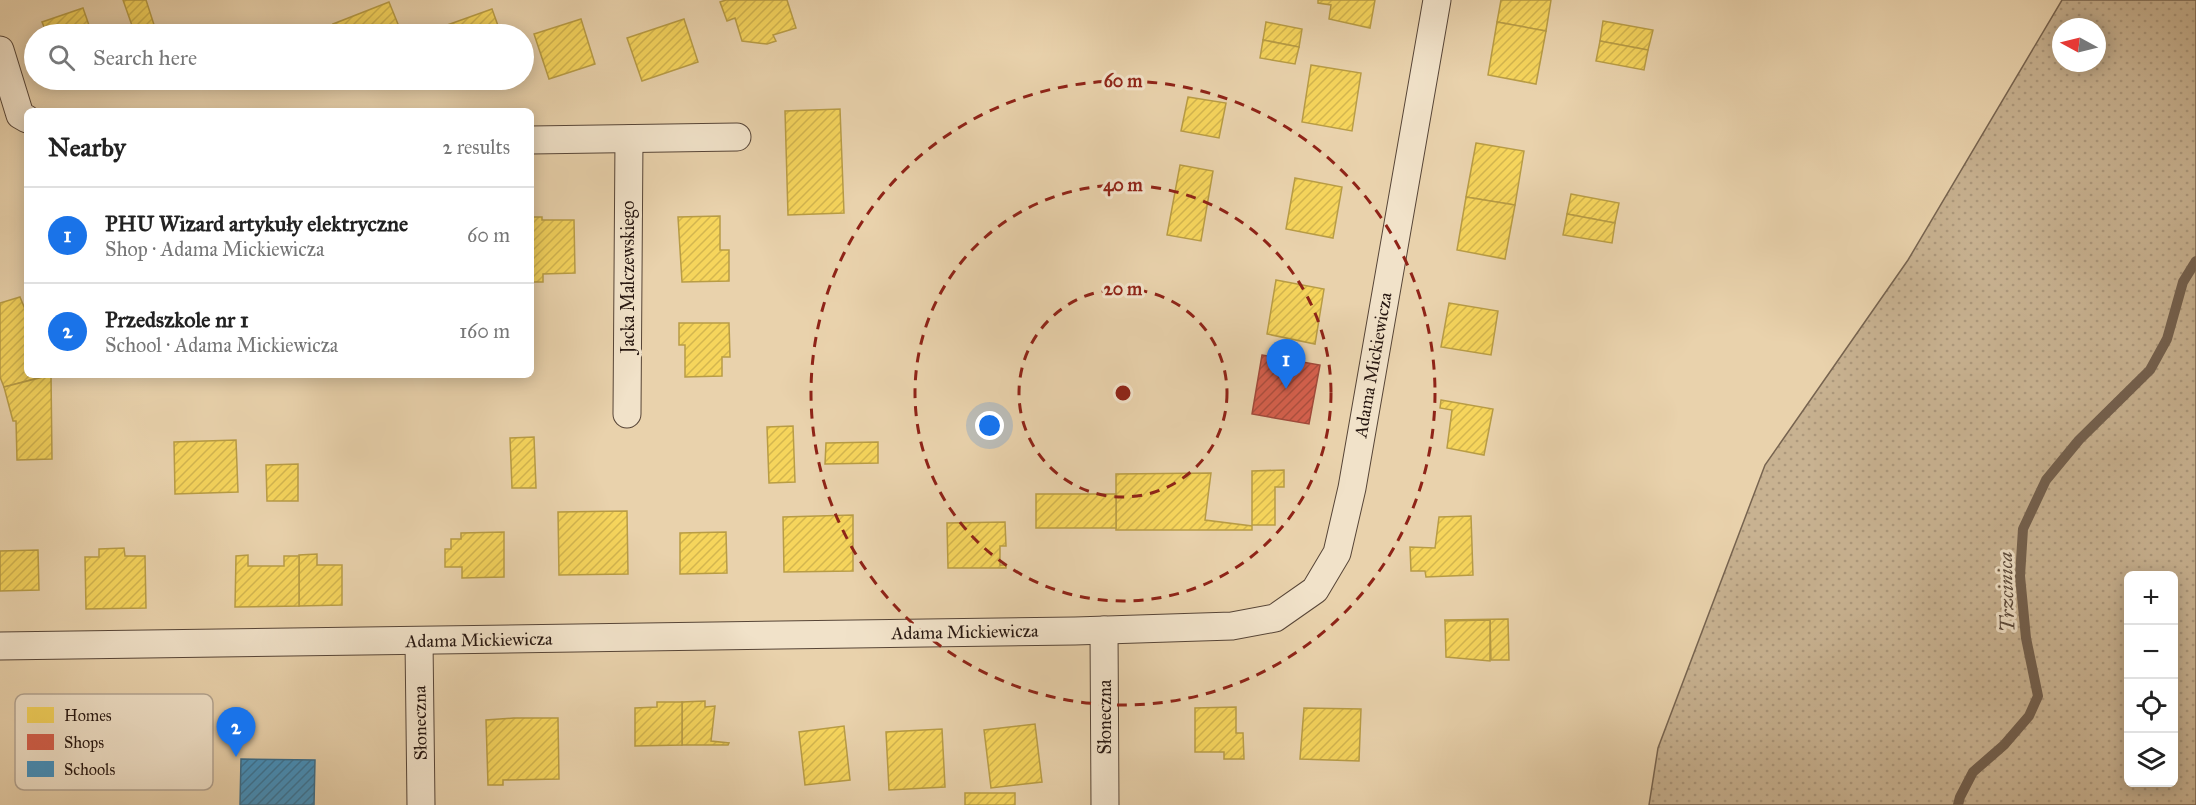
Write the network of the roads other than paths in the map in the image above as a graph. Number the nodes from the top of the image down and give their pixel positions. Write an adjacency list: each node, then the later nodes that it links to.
1 (1437, 0): 8 (street, Adama Mickiewicza)
2 (0, 50): 3 (street)
3 (24, 117)
4 (737, 137): 5 (street)
5 (629, 139): 6 (street); 7 (street, Jacka Malczewskiego)
6 (534, 140)
7 (627, 414)
8 (1104, 630): 9 (street, Adama Mickiewicza); 12 (street, Słoneczna)
9 (419, 641): 10 (street, Adama Mickiewicza); 11 (street, Słoneczna)
10 (0, 646)
11 (421, 805)
12 (1105, 805)

